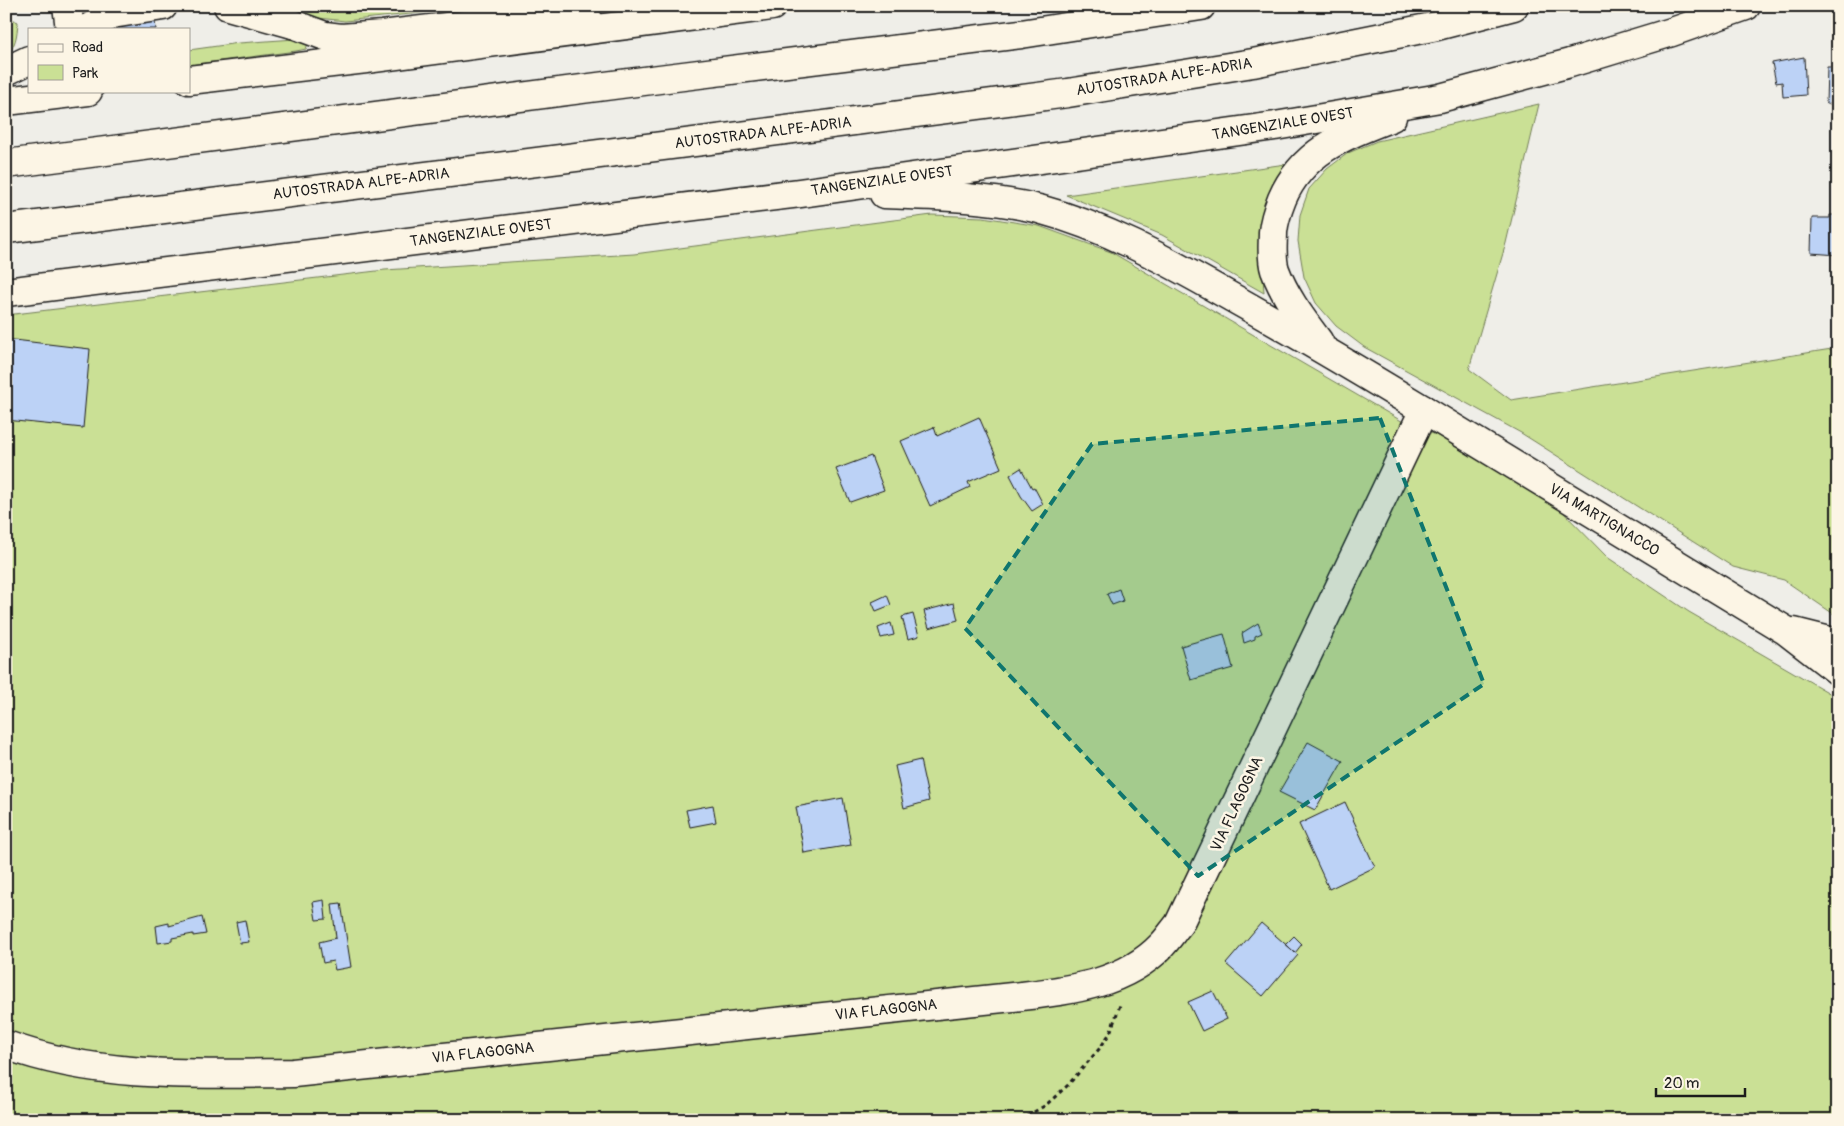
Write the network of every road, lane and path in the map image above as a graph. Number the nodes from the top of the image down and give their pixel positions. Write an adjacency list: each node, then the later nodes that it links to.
1 (67, 6): 10 (main road)
2 (163, 6): 11 (main road)
3 (228, 6): 8 (main road)
4 (772, 6): 9 (main road)
5 (1201, 6): 18 (main road)
6 (1514, 6): 20 (main road, AUTOSTRADA ALPE-ADRIA)
7 (1746, 6): 16 (main road, TANGENZIALE OVEST)
8 (257, 10): 9 (main road)
9 (619, 25): 14 (main road)
10 (70, 28)
11 (89, 28)
12 (28, 60): 13 (main road)
13 (6, 71)
14 (190, 80)
15 (80, 92): 17 (main road)
16 (1440, 98): 19 (main road, TANGENZIALE OVEST); 22 (main road)
17 (6, 101)
18 (6, 164)
19 (800, 193): 21 (main road, TANGENZIALE OVEST); 22 (main road, VIA MARTIGNACCO)
20 (6, 229)
21 (6, 292)
22 (1324, 349): 23 (main road, VIA MARTIGNACCO)
23 (1424, 410): 24 (main road, VIA MARTIGNACCO); 28 (main road, VIA FLAGOGNA)
24 (1785, 630): 25 (main road, VIA MARTIGNACCO); 26 (main road, VIA MARTIGNACCO); 27 (main road, VIA MARTIGNACCO)
25 (1838, 643)
26 (1838, 652)
27 (1838, 672)
28 (1128, 970): 29 (main road, VIA FLAGOGNA); 30 (path)
29 (6, 1045)
30 (1020, 1120)

